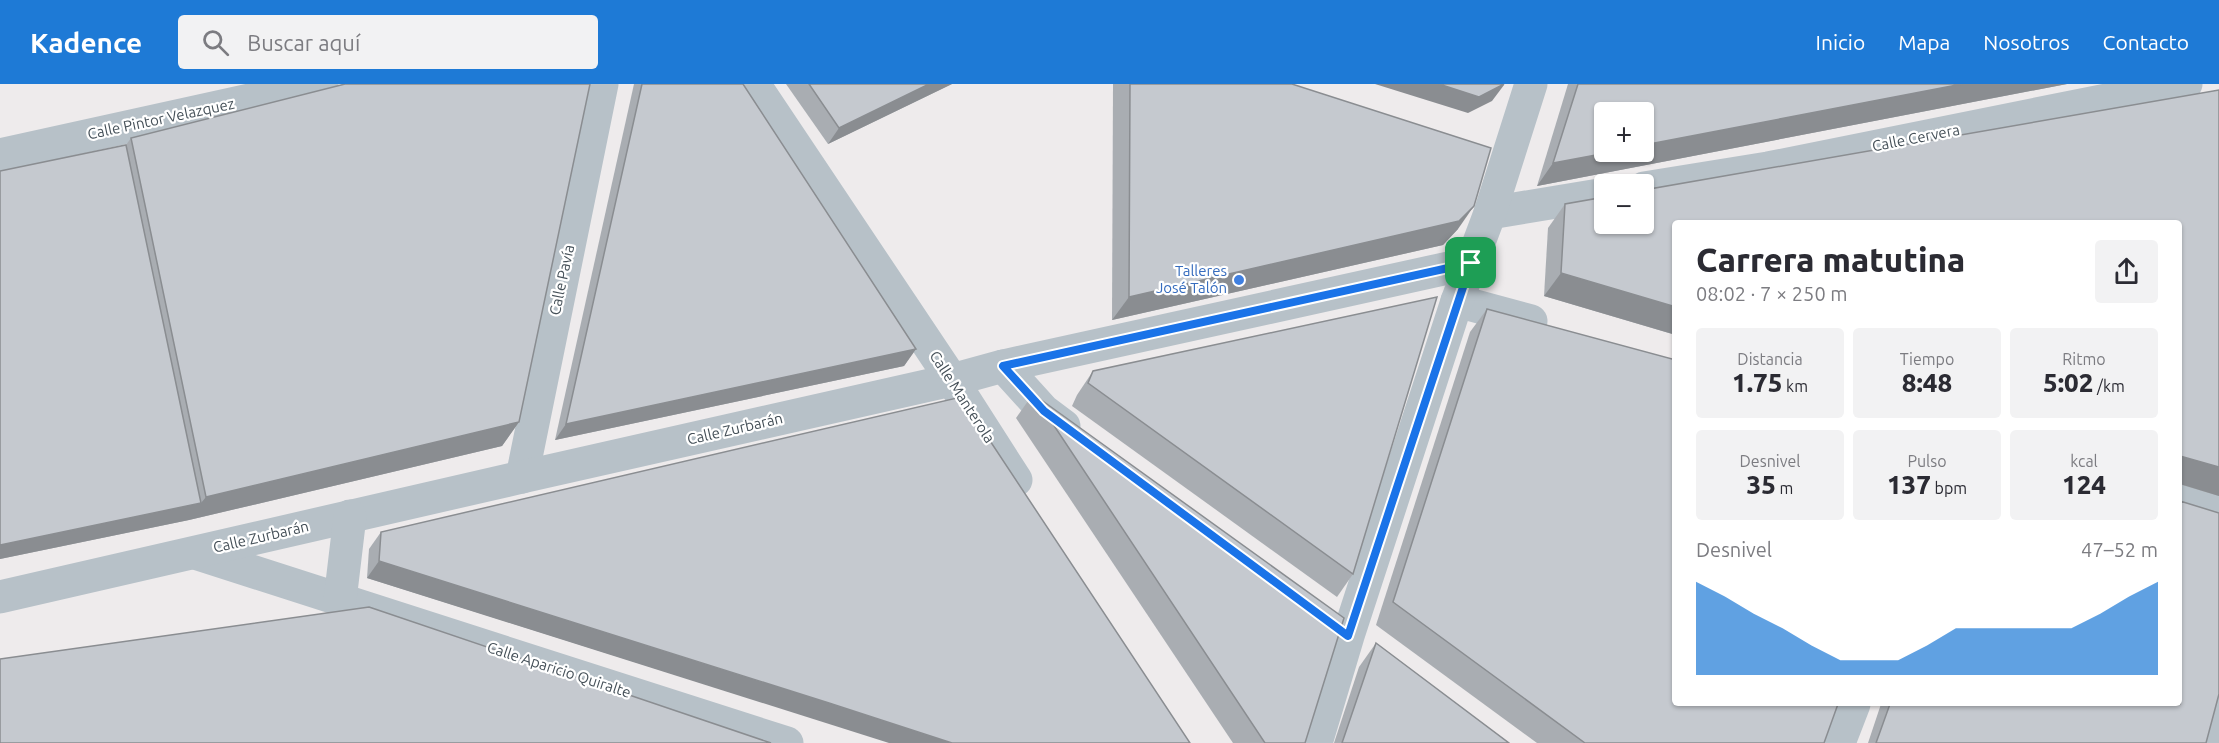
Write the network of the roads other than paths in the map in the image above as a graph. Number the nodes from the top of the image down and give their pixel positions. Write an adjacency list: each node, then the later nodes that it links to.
1 (322, 84): 7 (street, Calle Pintor Velazquez)
2 (602, 84): 18 (street, Calle Pavía)
3 (754, 84): 16 (street, Calle Manterola)
4 (1531, 84): 8 (street)
5 (2187, 84): 9 (street, Calle Cervera)
6 (1478, 146): 8 (street)
7 (0, 155)
8 (1509, 156): 11 (street)
9 (1654, 186)
10 (1594, 196): 11 (street)
11 (1490, 213): 12 (street)
12 (1471, 263): 13 (street); 15 (street, Calle Zurbarán)
13 (1457, 301): 14 (street); 27 (street)
14 (1563, 330)
15 (1003, 366): 16 (street, Calle Zurbarán); 17 (street)
16 (952, 380): 18 (street, Calle Zurbarán); 19 (street, Calle Manterola)
17 (1089, 444)
18 (522, 477): 22 (street, Calle Zurbarán)
19 (1030, 502)
20 (2182, 502): 21 (street)
21 (2219, 512)
22 (350, 516): 23 (street, Calle Zurbarán); 25 (street)
23 (193, 553): 24 (street, Calle Zurbarán); 25 (street, Calle Aparicio Quiralte)
24 (0, 597)
25 (340, 600): 30 (street, Calle Aparicio Quiralte)
26 (1320, 615): 27 (street)
27 (1360, 645): 31 (street)
28 (1853, 706): 32 (street)
29 (2219, 710): 33 (street)
30 (787, 743)
31 (1316, 743)
32 (1839, 743)
33 (2210, 743)

